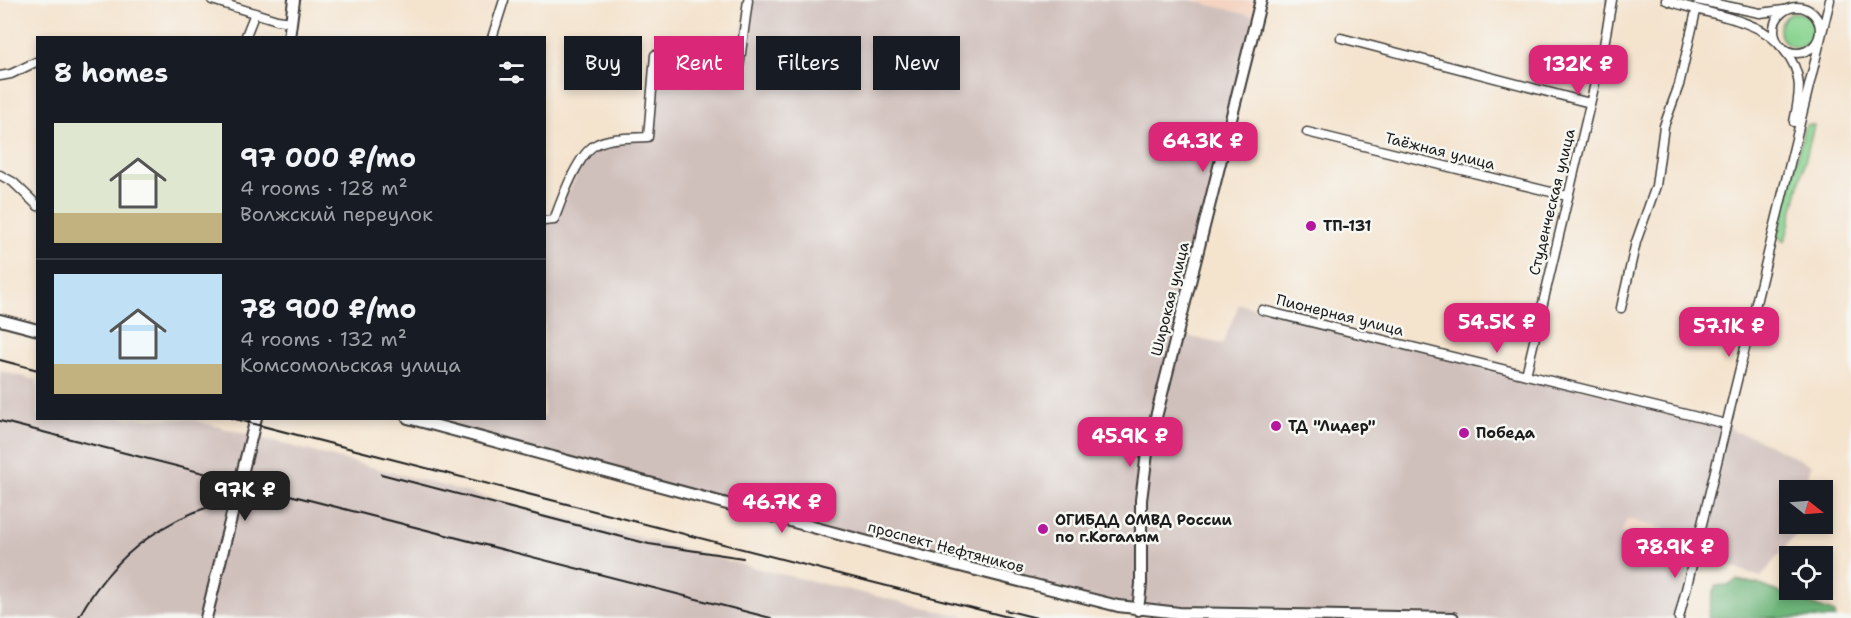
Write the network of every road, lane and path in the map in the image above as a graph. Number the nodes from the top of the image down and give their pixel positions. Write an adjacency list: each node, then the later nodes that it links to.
1 (294, 0): 14 (main road)
2 (504, 0): 18 (street)
3 (748, 0): 29 (street)
4 (1261, 0): 39 (main road, Широкая улица)
5 (1612, 0): 23 (street, Студенческая улица)
6 (1666, 0): 12 (street)
7 (1697, 0): 11 (street)
8 (1808, 0): 11 (street)
9 (1830, 0): 15 (street)
10 (216, 1): 13 (street)
11 (1788, 8): 15 (street); 20 (street)
12 (1696, 10): 20 (street); 30 (street)
13 (255, 13): 14 (street); 16 (street)
14 (291, 22): 17 (main road)
15 (1821, 35): 20 (street); 26 (street)
16 (246, 36)
17 (289, 36)
18 (493, 36)
19 (1341, 38): 23 (street)
20 (1780, 45): 26 (street)
21 (36, 62): 22 (street)
22 (0, 76)
23 (1590, 103): 27 (street, Студенческая улица)
24 (1307, 132): 27 (street, Таёжная улица)
25 (0, 175): 28 (street)
26 (1787, 176): 38 (street)
27 (1567, 196): 34 (street, Студенческая улица)
28 (36, 204)
29 (546, 221)
30 (1621, 308)
31 (1262, 310): 34 (street, Пионерная улица)
32 (0, 320): 33 (main road)
33 (36, 329)
34 (1526, 375): 38 (street, Пионерная улица)
35 (256, 420): 40 (main road)
36 (419, 420): 37 (main road, проспект Нефтяников)
37 (435, 423): 39 (main road, проспект Нефтяников)
38 (1726, 424): 42 (street)
39 (1138, 610): 41 (main road, проспект Нефтяников)
40 (206, 618)
41 (1453, 618)
42 (1679, 618)

